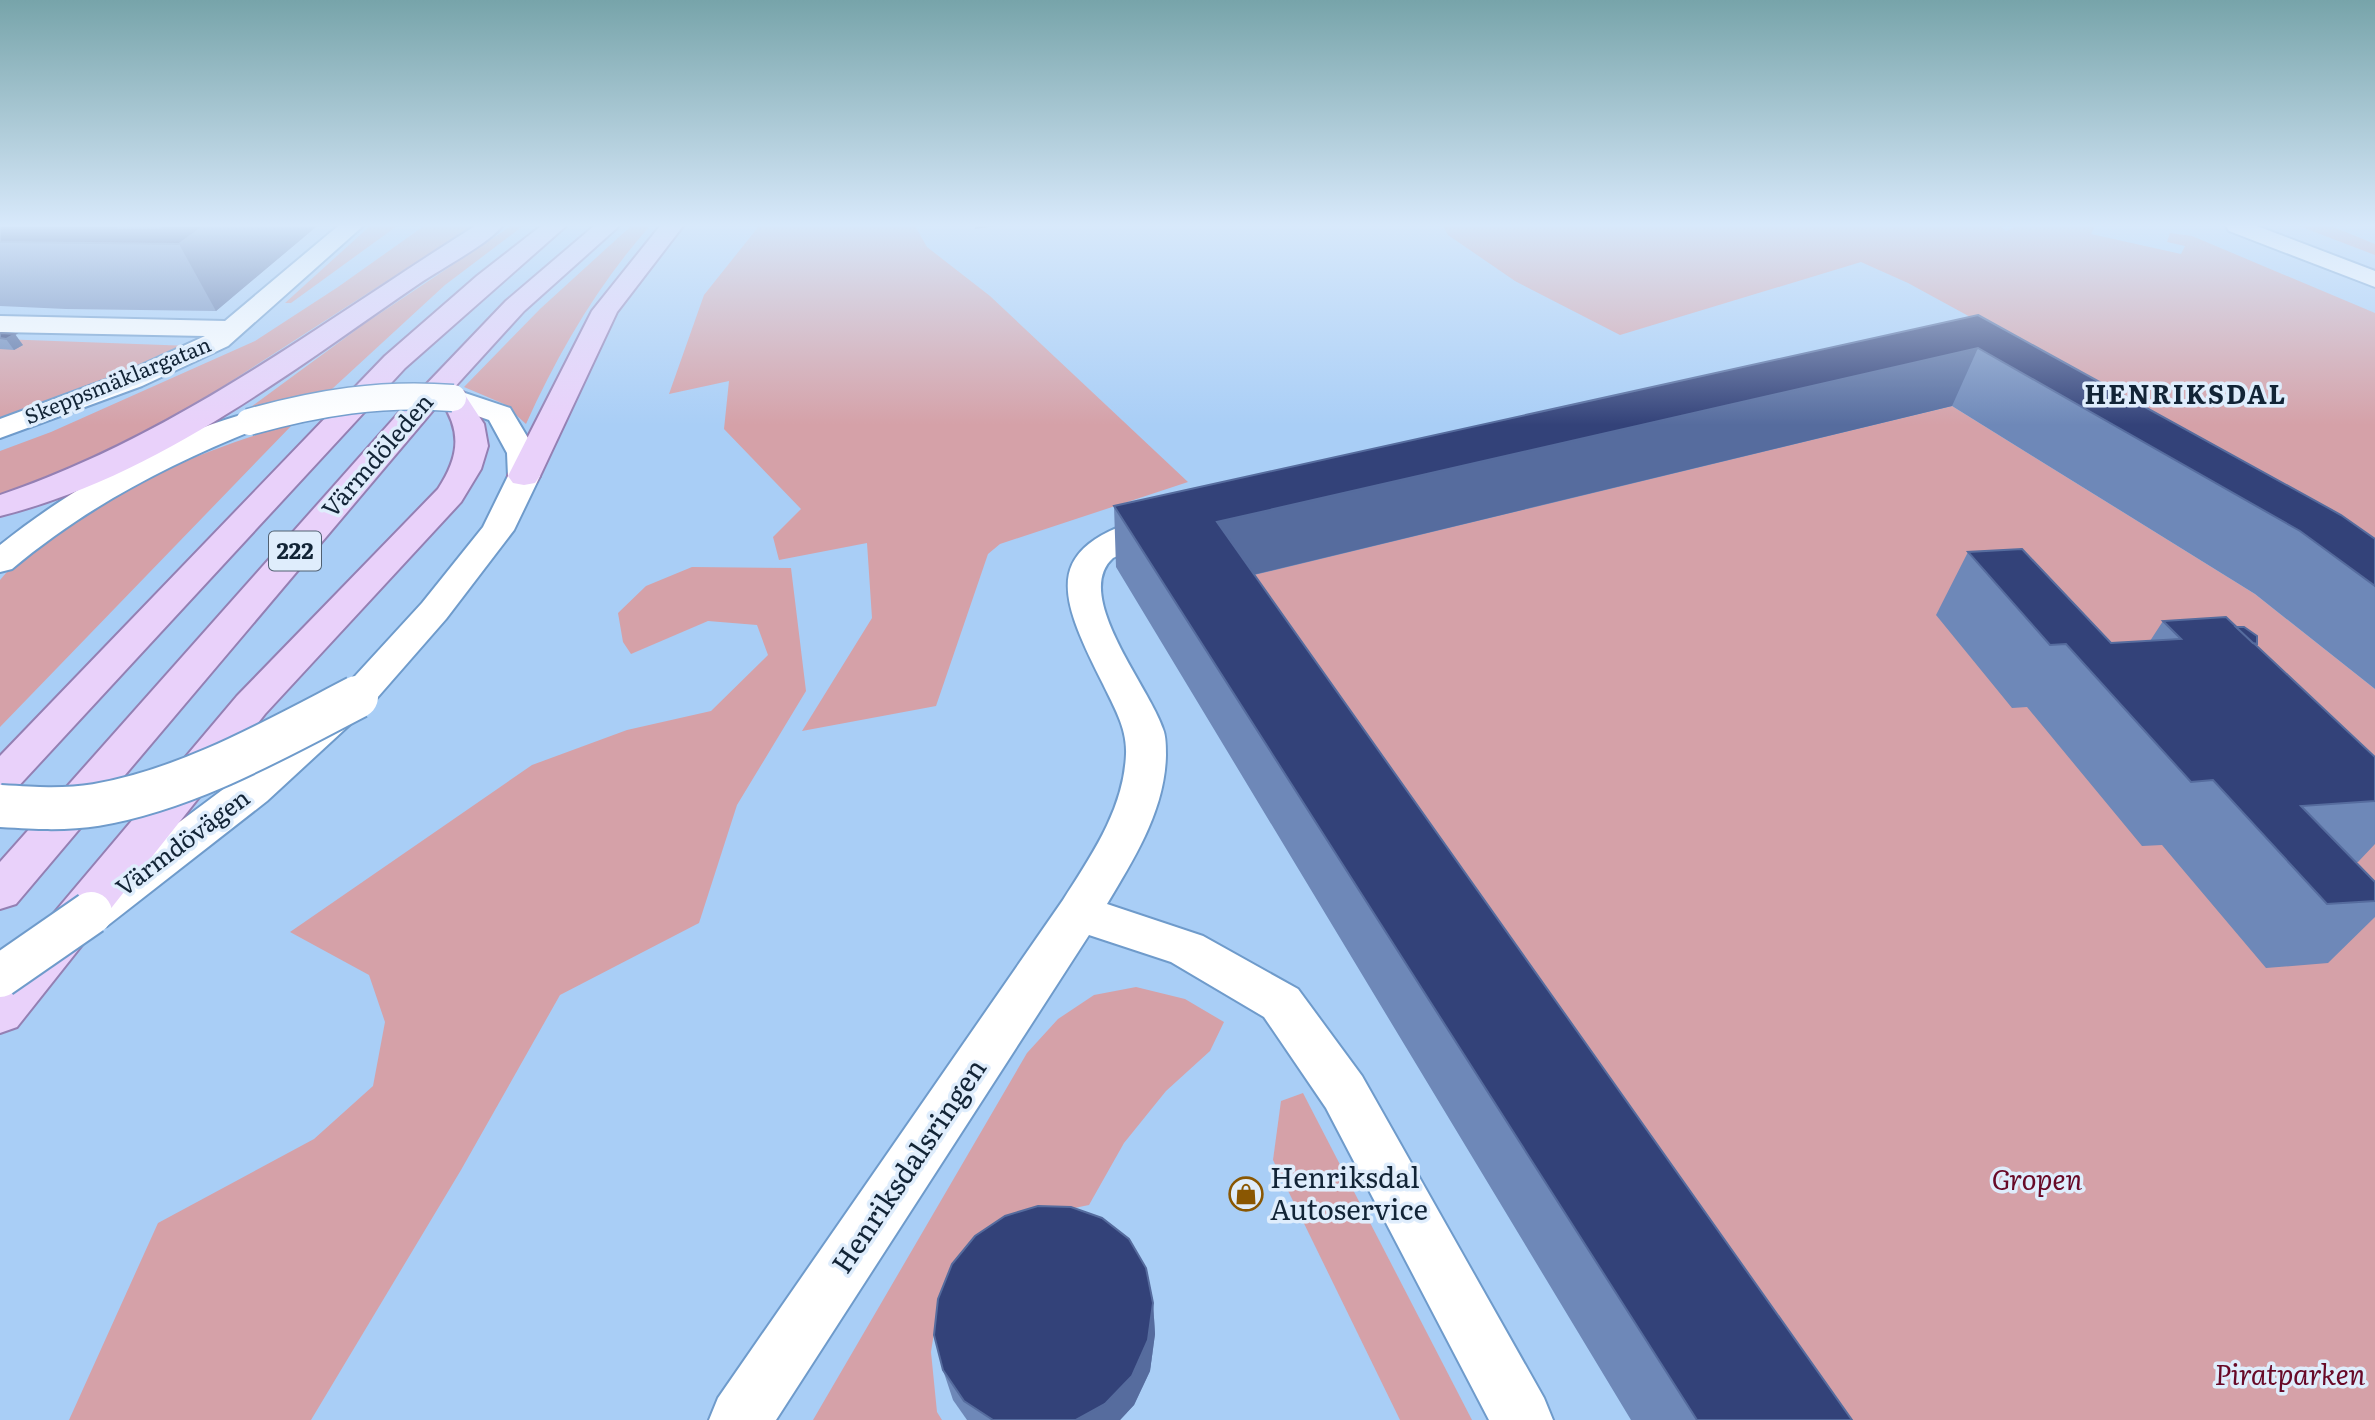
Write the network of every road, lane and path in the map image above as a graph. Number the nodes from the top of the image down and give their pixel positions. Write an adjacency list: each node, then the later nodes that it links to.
1 (275, 292): 7 (street, Skeppsmäklargatan)
2 (392, 292): 8 (main road)
3 (473, 292): 19 (main road, Värmdöleden / 222)
4 (531, 292): 21 (main road, Värmdöleden / 222)
5 (620, 292): 12 (main road)
6 (0, 324): 7 (street)
7 (233, 329): 10 (street, Skeppsmäklargatan)
8 (280, 367): 11 (main road); 14 (main road)
9 (453, 398): 11 (street, bridge); 12 (street); 24 (main road)
10 (0, 429)
11 (167, 453): 13 (street)
12 (524, 476): 18 (street)
13 (114, 480): 16 (street); 17 (street)
14 (0, 506)
15 (1202, 512): 22 (street, Henriksdalsringen)
16 (0, 513)
17 (0, 562)
18 (357, 698): 20 (street, bridge); 23 (street, Värmdövägen, bridge)
19 (0, 781)
20 (0, 806)
21 (0, 892)
22 (1079, 913): 25 (street, Henriksdalsringen); 26 (street)
23 (0, 975)
24 (0, 1012)
25 (740, 1420)
26 (1522, 1420)

